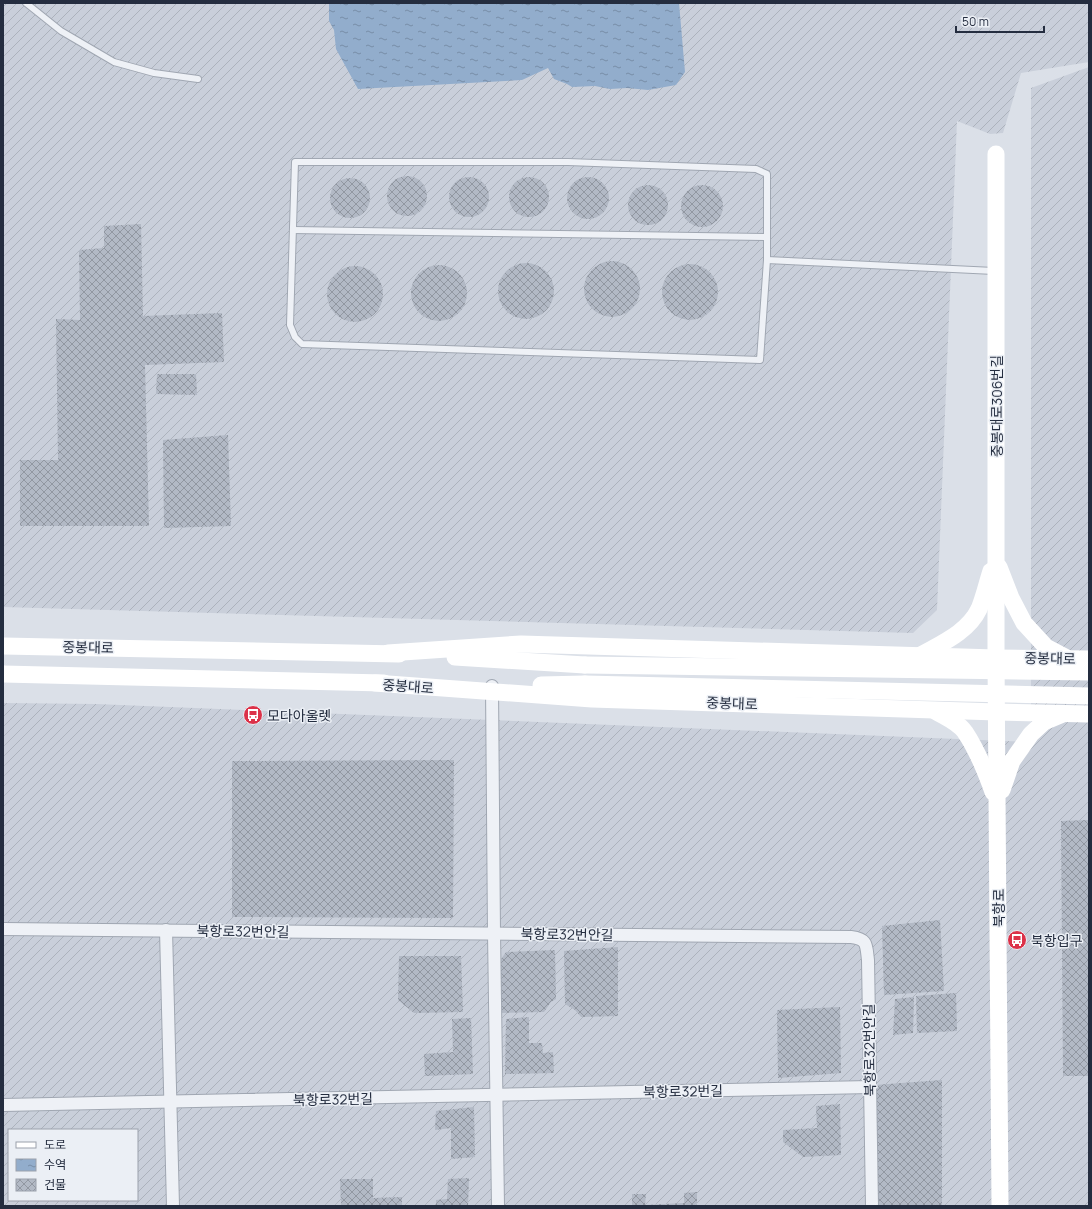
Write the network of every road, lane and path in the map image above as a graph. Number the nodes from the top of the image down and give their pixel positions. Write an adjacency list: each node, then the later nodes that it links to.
1 (26, 3): 2 (lane)
2 (198, 79)
3 (996, 154): 7 (main road, 중봉대로306번길)
4 (293, 230): 5 (lane); 5 (lane); 6 (lane)
5 (767, 238): 6 (lane)
6 (766, 260): 7 (lane)
7 (996, 271): 8 (main road, 중봉대로306번길)
8 (996, 557): 11 (main road); 12 (main road, 중봉대로306번길); 13 (main road)
9 (3, 646): 10 (main road, 중봉대로)
10 (388, 654): 11 (main road, 중봉대로); 15 (main road, 중봉대로, bridge)
11 (921, 655): 12 (main road, 중봉대로)
12 (996, 658): 13 (main road, 중봉대로); 20 (main road, 북항로)
13 (1067, 658): 14 (main road, 중봉대로)
14 (1089, 659)
15 (1089, 672)
16 (3, 674): 17 (main road, 중봉대로)
17 (493, 689): 18 (main road, 중봉대로, bridge); 19 (main road, 중봉대로); 26 (street)
18 (1089, 696)
19 (932, 710): 20 (main road, 중봉대로); 23 (main road)
20 (997, 712): 21 (main road, 중봉대로); 23 (main road, 북항로)
21 (1066, 713): 22 (main road, 중봉대로); 23 (main road)
22 (1089, 714)
23 (997, 803): 34 (main road, 북항로)
24 (3, 929): 25 (street, 북항로32번안길)
25 (166, 930): 26 (street, 북항로32번안길); 29 (street)
26 (494, 933): 27 (street, 북항로32번안길); 28 (street)
27 (870, 1087): 28 (street, 북항로32번길); 33 (street, 북항로32번안길)
28 (496, 1095): 29 (street, 북항로32번길); 32 (street)
29 (170, 1102): 30 (street, 북항로32번길); 31 (street)
30 (3, 1105)
31 (173, 1206)
32 (498, 1206)
33 (872, 1206)
34 (1000, 1206)

